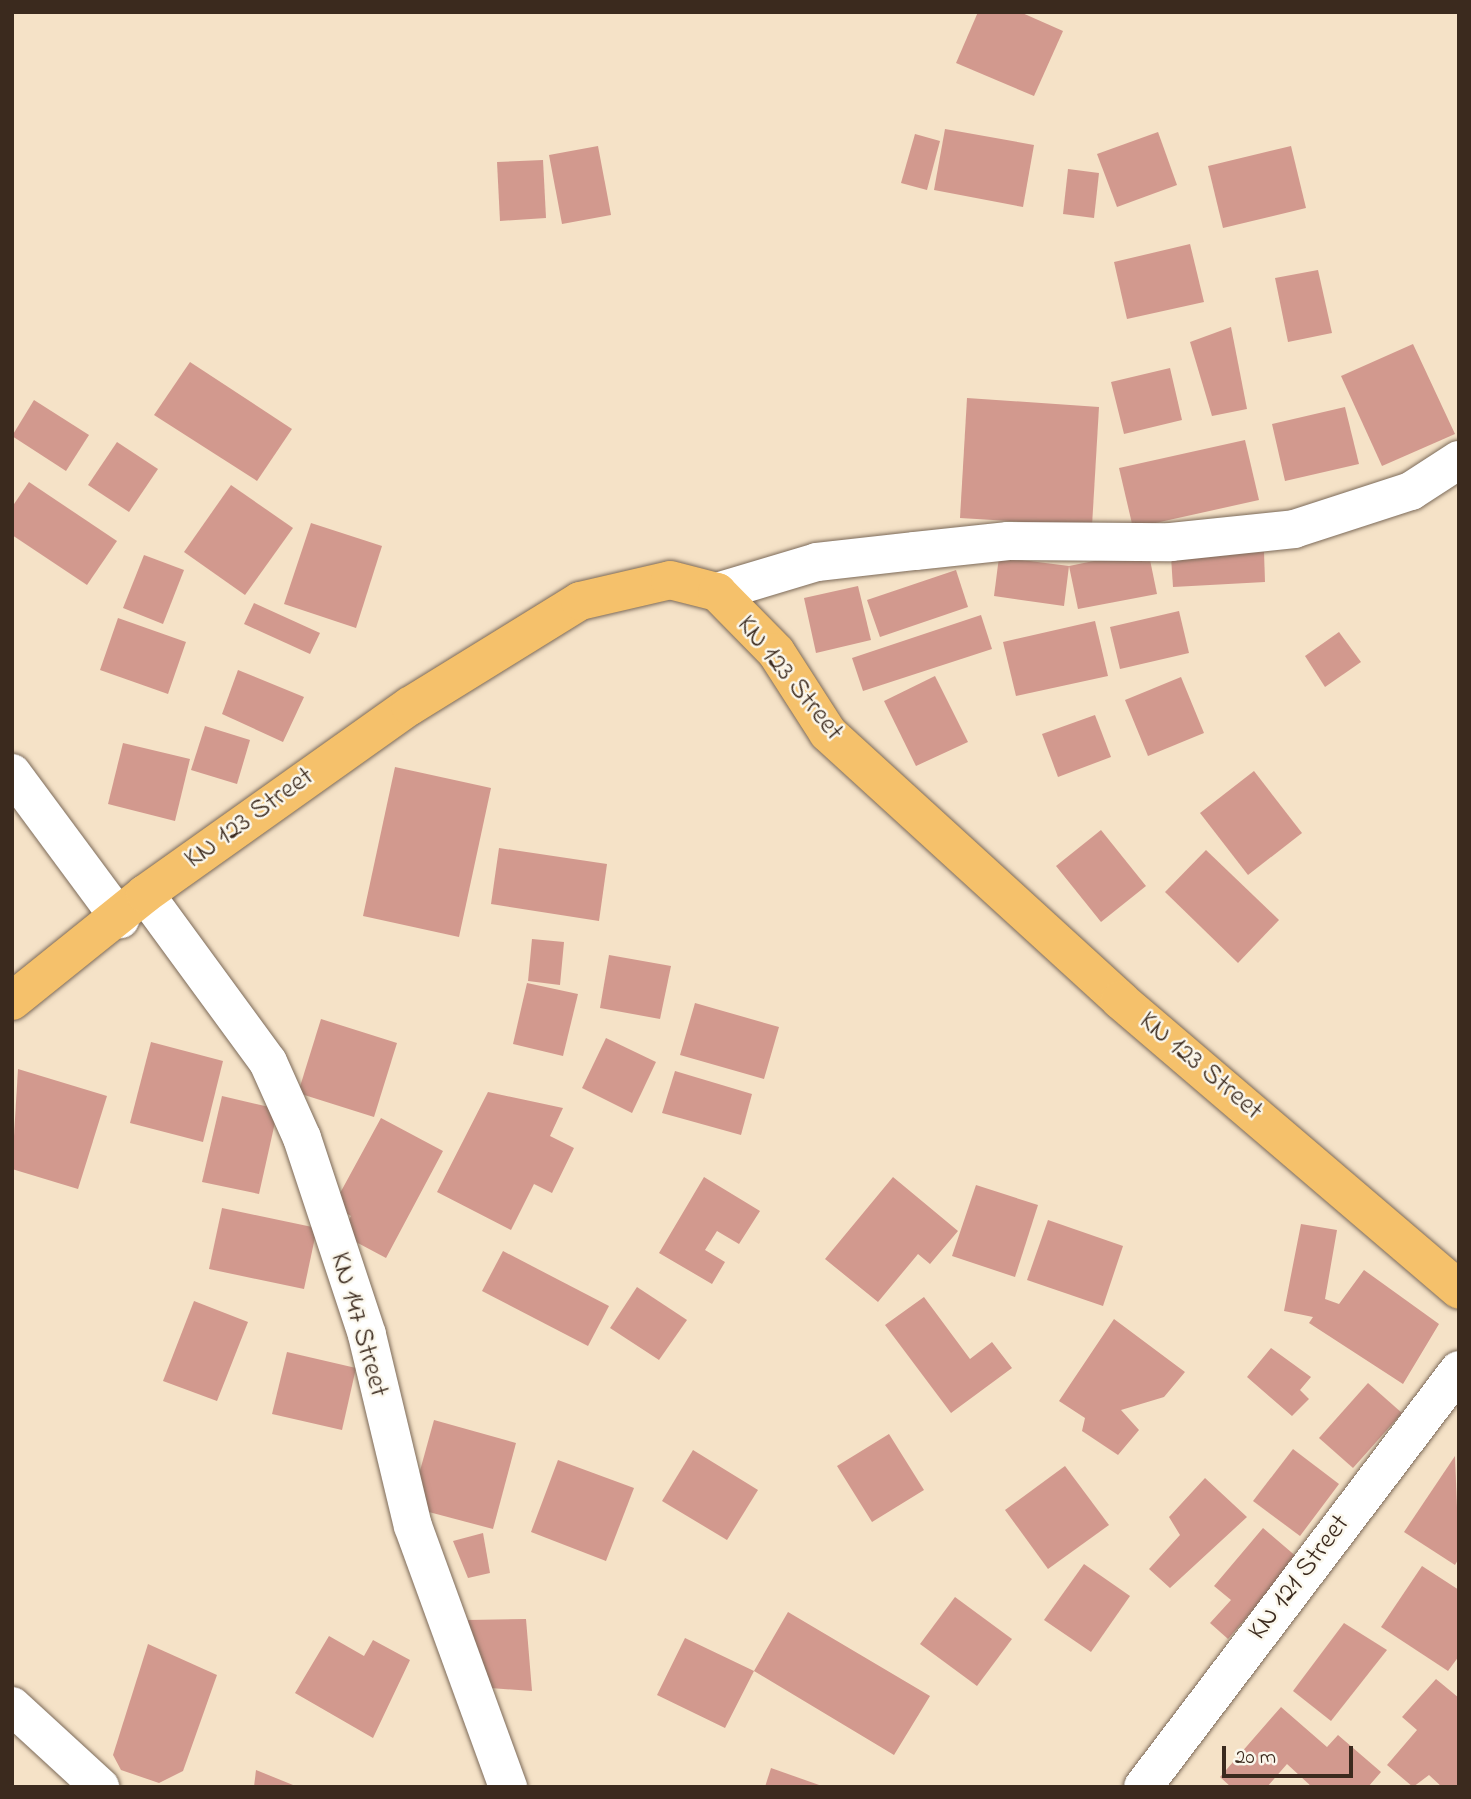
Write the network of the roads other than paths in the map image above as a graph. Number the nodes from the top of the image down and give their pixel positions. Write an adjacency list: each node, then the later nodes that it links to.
1 (1459, 460): 2 (street)
2 (717, 592): 4 (main road, KN 123 Street); 6 (main road, KN 123 Street)
3 (12, 773): 4 (street, KN 147 Street)
4 (133, 906): 5 (main road, KN 123 Street); 10 (street, KN 147 Street)
5 (12, 1001)
6 (1459, 1290)
7 (1459, 1370): 11 (street, KN 121 Street)
8 (12, 1706): 9 (street)
9 (100, 1787)
10 (508, 1787)
11 (1143, 1787)

